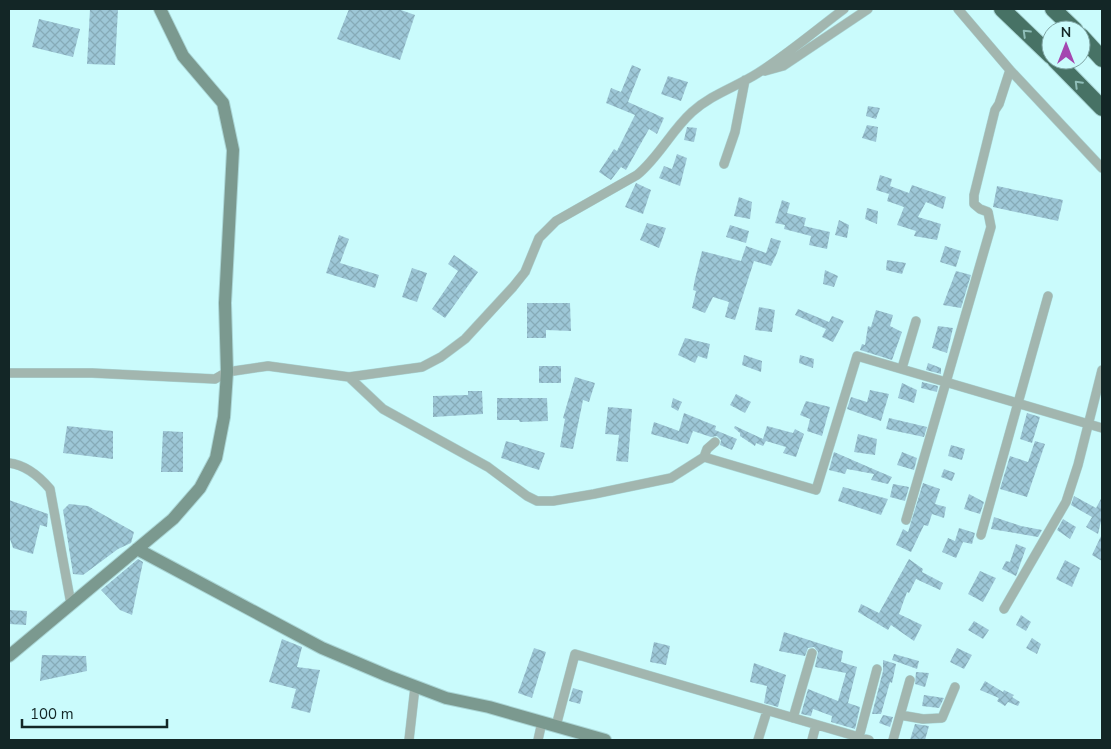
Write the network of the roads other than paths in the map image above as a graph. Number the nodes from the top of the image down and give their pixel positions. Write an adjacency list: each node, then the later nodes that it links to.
1 (160, 9): 22 (main road)
2 (844, 9): 13 (street)
3 (868, 9): 13 (street)
4 (958, 9): 11 (street)
5 (1002, 9): 8 (highway, one-way to 5)
6 (1053, 9): 7 (highway)
7 (1064, 20)
8 (1041, 46)
9 (1091, 46): 10 (highway)
10 (1102, 58)
11 (1010, 70): 17 (street); 25 (street)
12 (1065, 70): 15 (highway, one-way to 12)
13 (758, 73): 14 (street)
14 (746, 80): 16 (street); 24 (street)
15 (1102, 108)
16 (724, 164)
17 (1102, 168)
18 (1048, 296): 26 (street)
19 (916, 321): 20 (street)
20 (902, 368): 25 (street); 30 (street)
21 (1102, 370): 27 (street)
22 (227, 372): 23 (street); 24 (street); 34 (main road)
23 (9, 373)
24 (349, 377): 30 (street)
25 (947, 382): 26 (street); 32 (street)
26 (1019, 403): 27 (street); 33 (street)
27 (1088, 422): 28 (street); 36 (street)
28 (1102, 428)
29 (715, 442): 30 (street)
30 (704, 457)
31 (9, 463): 35 (street)
32 (906, 520)
33 (982, 535)
34 (137, 549): 35 (main road); 41 (main road)
35 (71, 604): 38 (main road)
36 (1004, 609)
37 (812, 653): 45 (street)
38 (9, 656)
39 (876, 669): 49 (street)
40 (910, 680): 44 (street)
41 (415, 687): 46 (main road); 50 (street)
42 (955, 687): 44 (street)
43 (767, 711): 45 (street); 48 (street); 53 (street)
44 (900, 715): 55 (street)
45 (793, 718): 47 (street)
46 (542, 722): 48 (main road); 51 (street)
47 (816, 725): 49 (street); 54 (street)
48 (556, 726): 52 (main road)
49 (864, 739)
50 (409, 740)
51 (538, 740)
52 (604, 740)
53 (758, 740)
54 (812, 740)
55 (893, 740)

